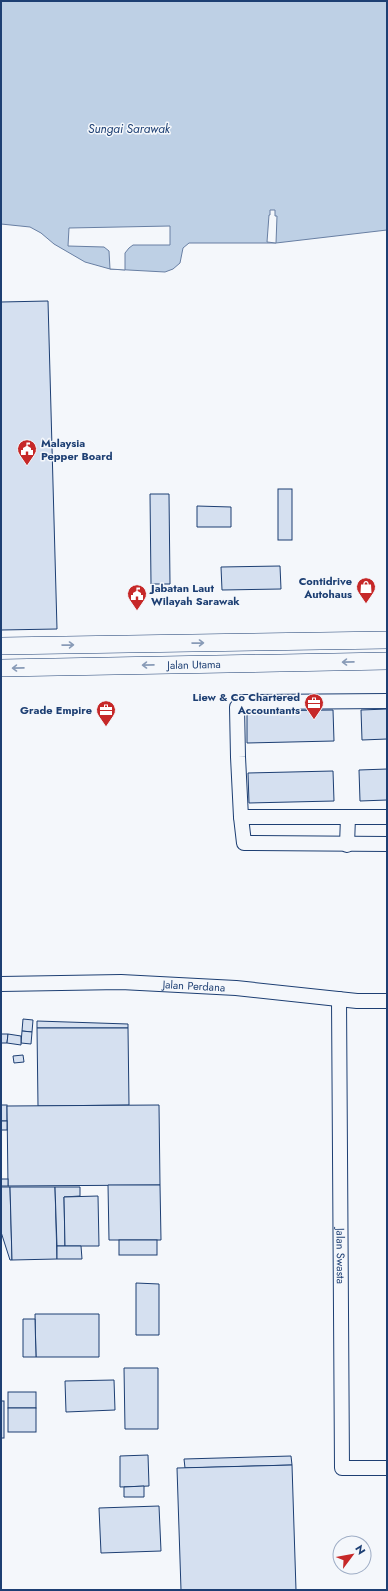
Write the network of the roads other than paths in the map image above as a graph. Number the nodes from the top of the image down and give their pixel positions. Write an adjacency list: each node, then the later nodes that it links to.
1 (387, 640): 2 (main road, Jalan Utama, one-way to 1)
2 (1, 646)
3 (387, 661): 4 (main road, Jalan Utama, one-way to 4)
4 (1, 668)
5 (387, 701): 8 (street)
6 (348, 817): 7 (street); 8 (street); 10 (street)
7 (387, 817)
8 (241, 818): 10 (street)
9 (387, 844): 10 (street)
10 (347, 845)
11 (1, 984): 12 (street, Jalan Perdana)
12 (339, 999): 13 (street, Jalan Perdana); 14 (street, Jalan Swasta)
13 (387, 1001)
14 (387, 1468)

